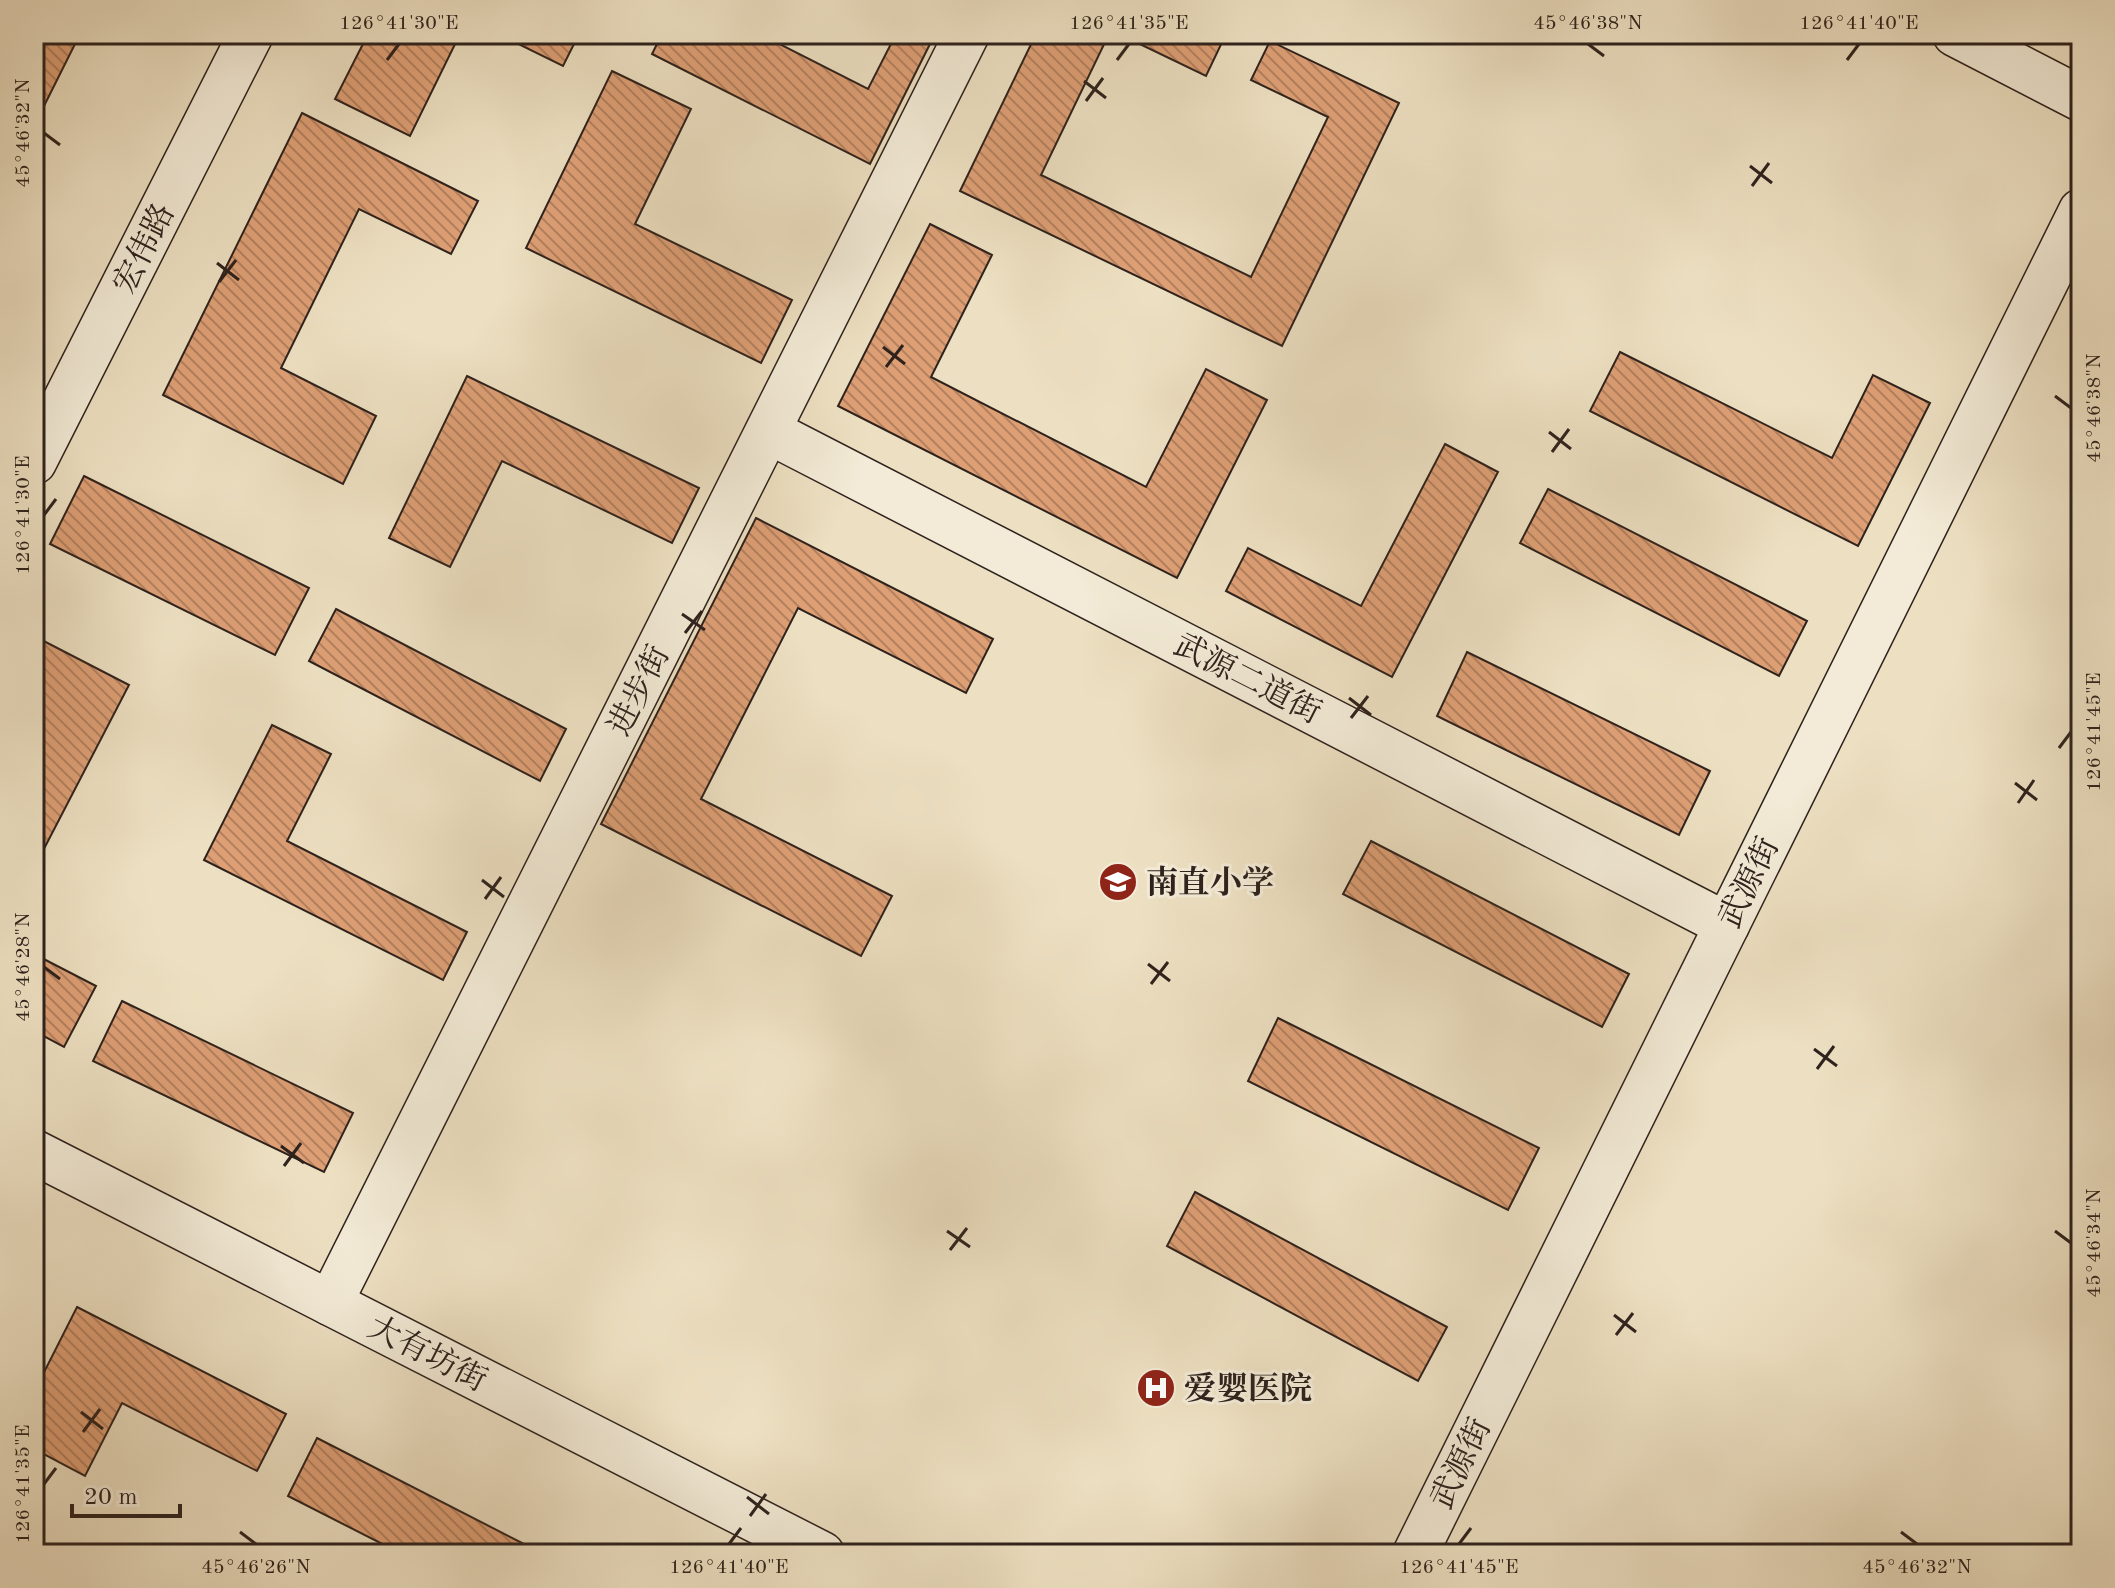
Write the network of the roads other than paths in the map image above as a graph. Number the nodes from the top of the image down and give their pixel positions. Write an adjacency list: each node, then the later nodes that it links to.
1 (251, 34): 7 (street, 宏伟路)
2 (967, 34): 6 (street, 进步街)
3 (1955, 34): 4 (street)
4 (2081, 99)
5 (2081, 211): 8 (street, 武源街)
6 (768, 431): 8 (street, 武源二道街); 10 (street, 进步街)
7 (34, 462)
8 (1727, 925): 12 (street, 武源街)
9 (34, 1152): 10 (street, 大有坊街)
10 (330, 1303): 11 (street, 大有坊街)
11 (822, 1554)
12 (1415, 1554)

